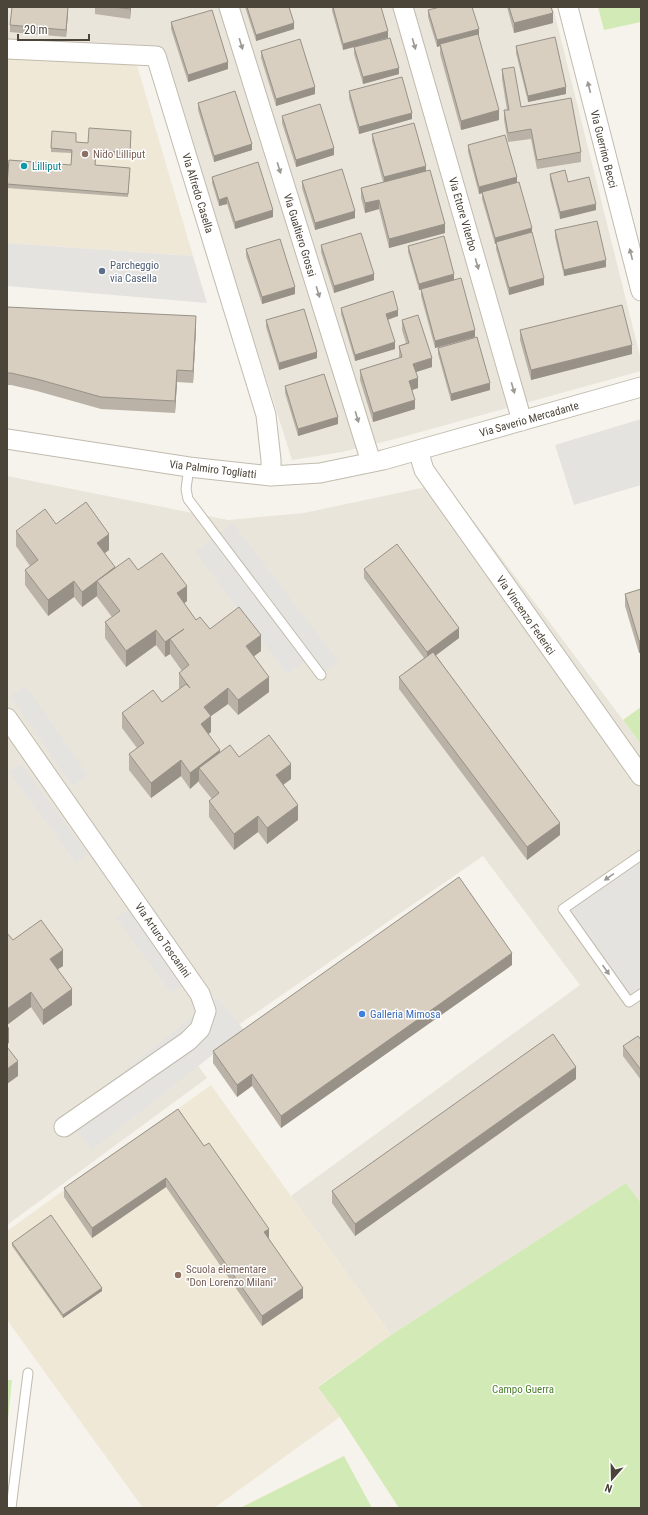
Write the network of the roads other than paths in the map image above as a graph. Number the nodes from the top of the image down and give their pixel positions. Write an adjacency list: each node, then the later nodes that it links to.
1 (229, 7): 10 (street, Via Gualtiero Grossi, one-way to 10)
2 (403, 7): 7 (street, Via Ettore Viterbo, one-way to 7)
3 (568, 7): 5 (street, Via Guerrino Becci, one-way to 3)
4 (7, 49): 12 (street, Via Alfredo Casella)
5 (641, 291)
6 (641, 387): 7 (street, Via Saverio Mercadante)
7 (522, 421): 9 (street, Via Saverio Mercadante)
8 (7, 439): 11 (street, Via Palmiro Togliatti)
9 (418, 450): 10 (street, Via Palmiro Togliatti); 15 (street, Via Vincenzo Federici)
10 (371, 462): 12 (street, Via Palmiro Togliatti)
11 (189, 467): 12 (street, Via Palmiro Togliatti); 13 (lane)
12 (271, 476)
13 (321, 675)
14 (7, 718): 18 (street, Via Arturo Toscanini)
15 (641, 776)
16 (641, 855): 17 (lane, one-way to 17)
17 (641, 994)
18 (64, 1127)
19 (28, 1373): 20 (lane)
20 (11, 1508)

